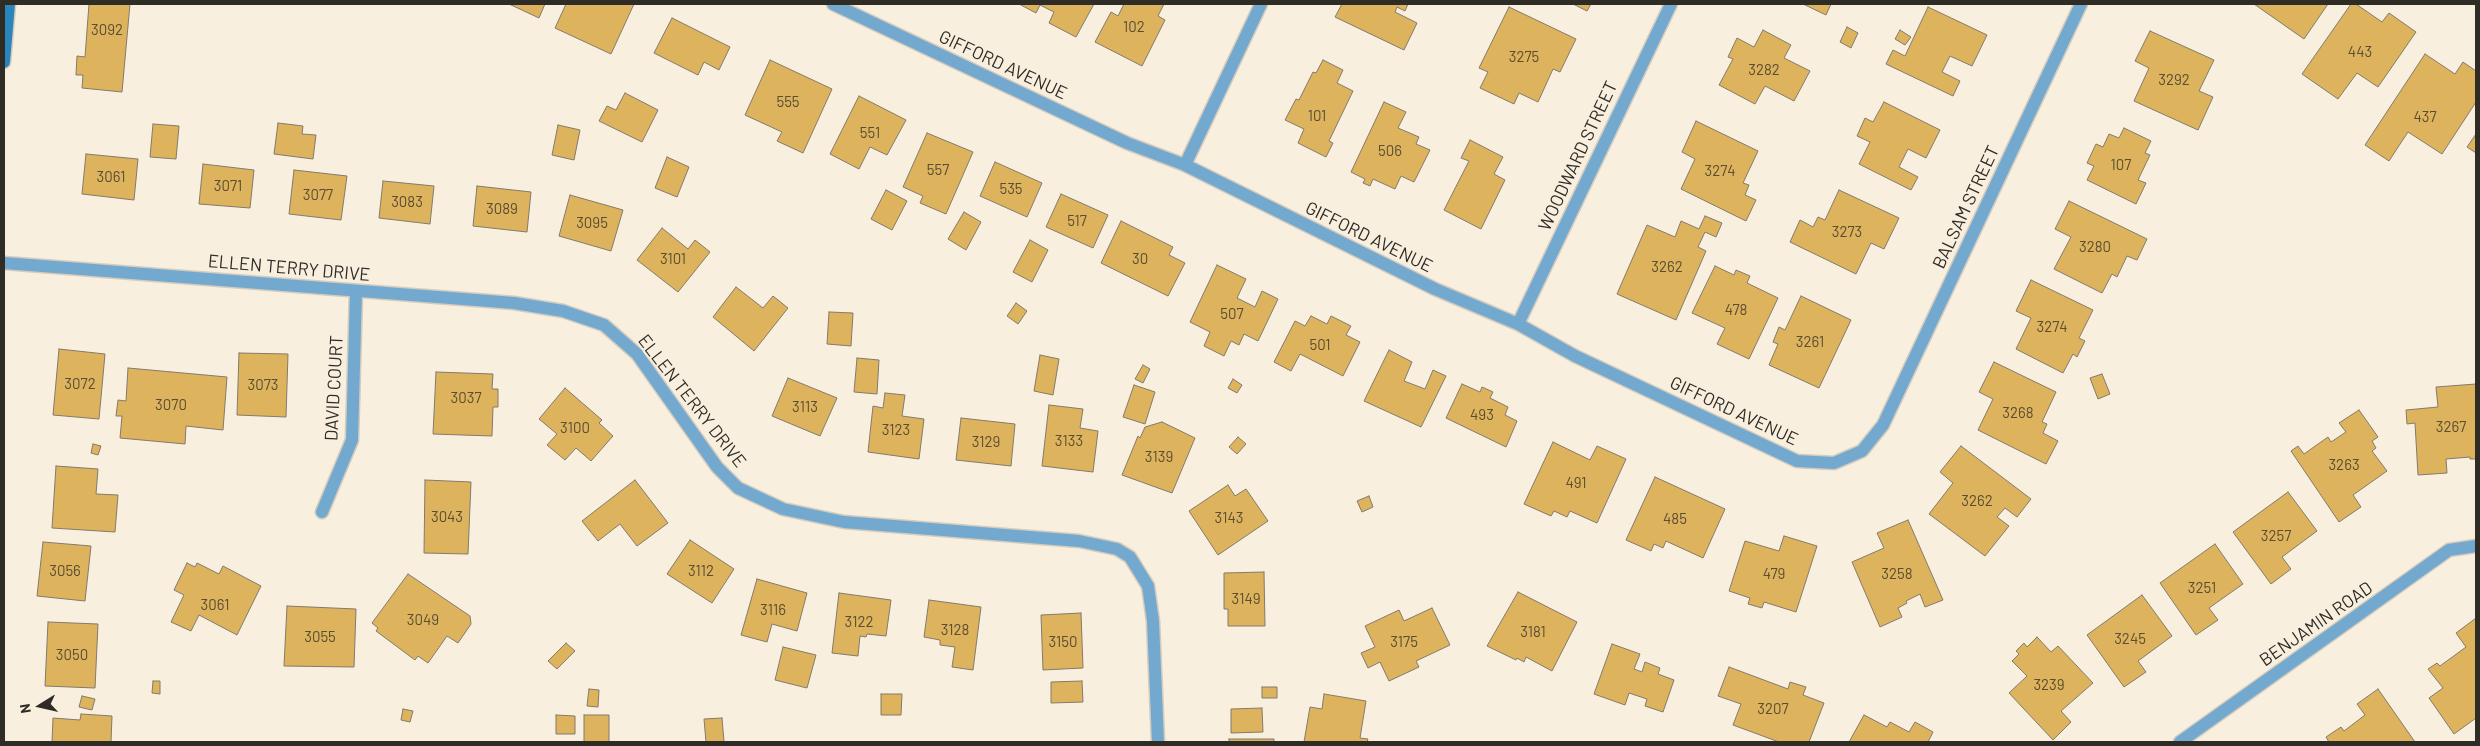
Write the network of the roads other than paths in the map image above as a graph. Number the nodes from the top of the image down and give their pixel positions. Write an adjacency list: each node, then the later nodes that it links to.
1 (9, 4): 7 (main road)
2 (833, 4): 6 (street, GIFFORD AVENUE)
3 (1261, 4): 8 (street)
4 (1671, 4): 11 (street, WOODWARD STREET)
5 (2081, 4): 12 (street, BALSAM STREET)
6 (847, 7): 8 (street, GIFFORD AVENUE)
7 (4, 62)
8 (1185, 165): 11 (street, GIFFORD AVENUE)
9 (4, 262): 10 (street, ELLEN TERRY DRIVE)
10 (356, 290): 13 (street, DAVID COURT); 15 (street, ELLEN TERRY DRIVE)
11 (1518, 324): 12 (street, GIFFORD AVENUE)
12 (1883, 425)
13 (322, 512)
14 (2476, 546): 16 (street, BENJAMIN ROAD)
15 (1158, 742)
16 (2180, 742)

